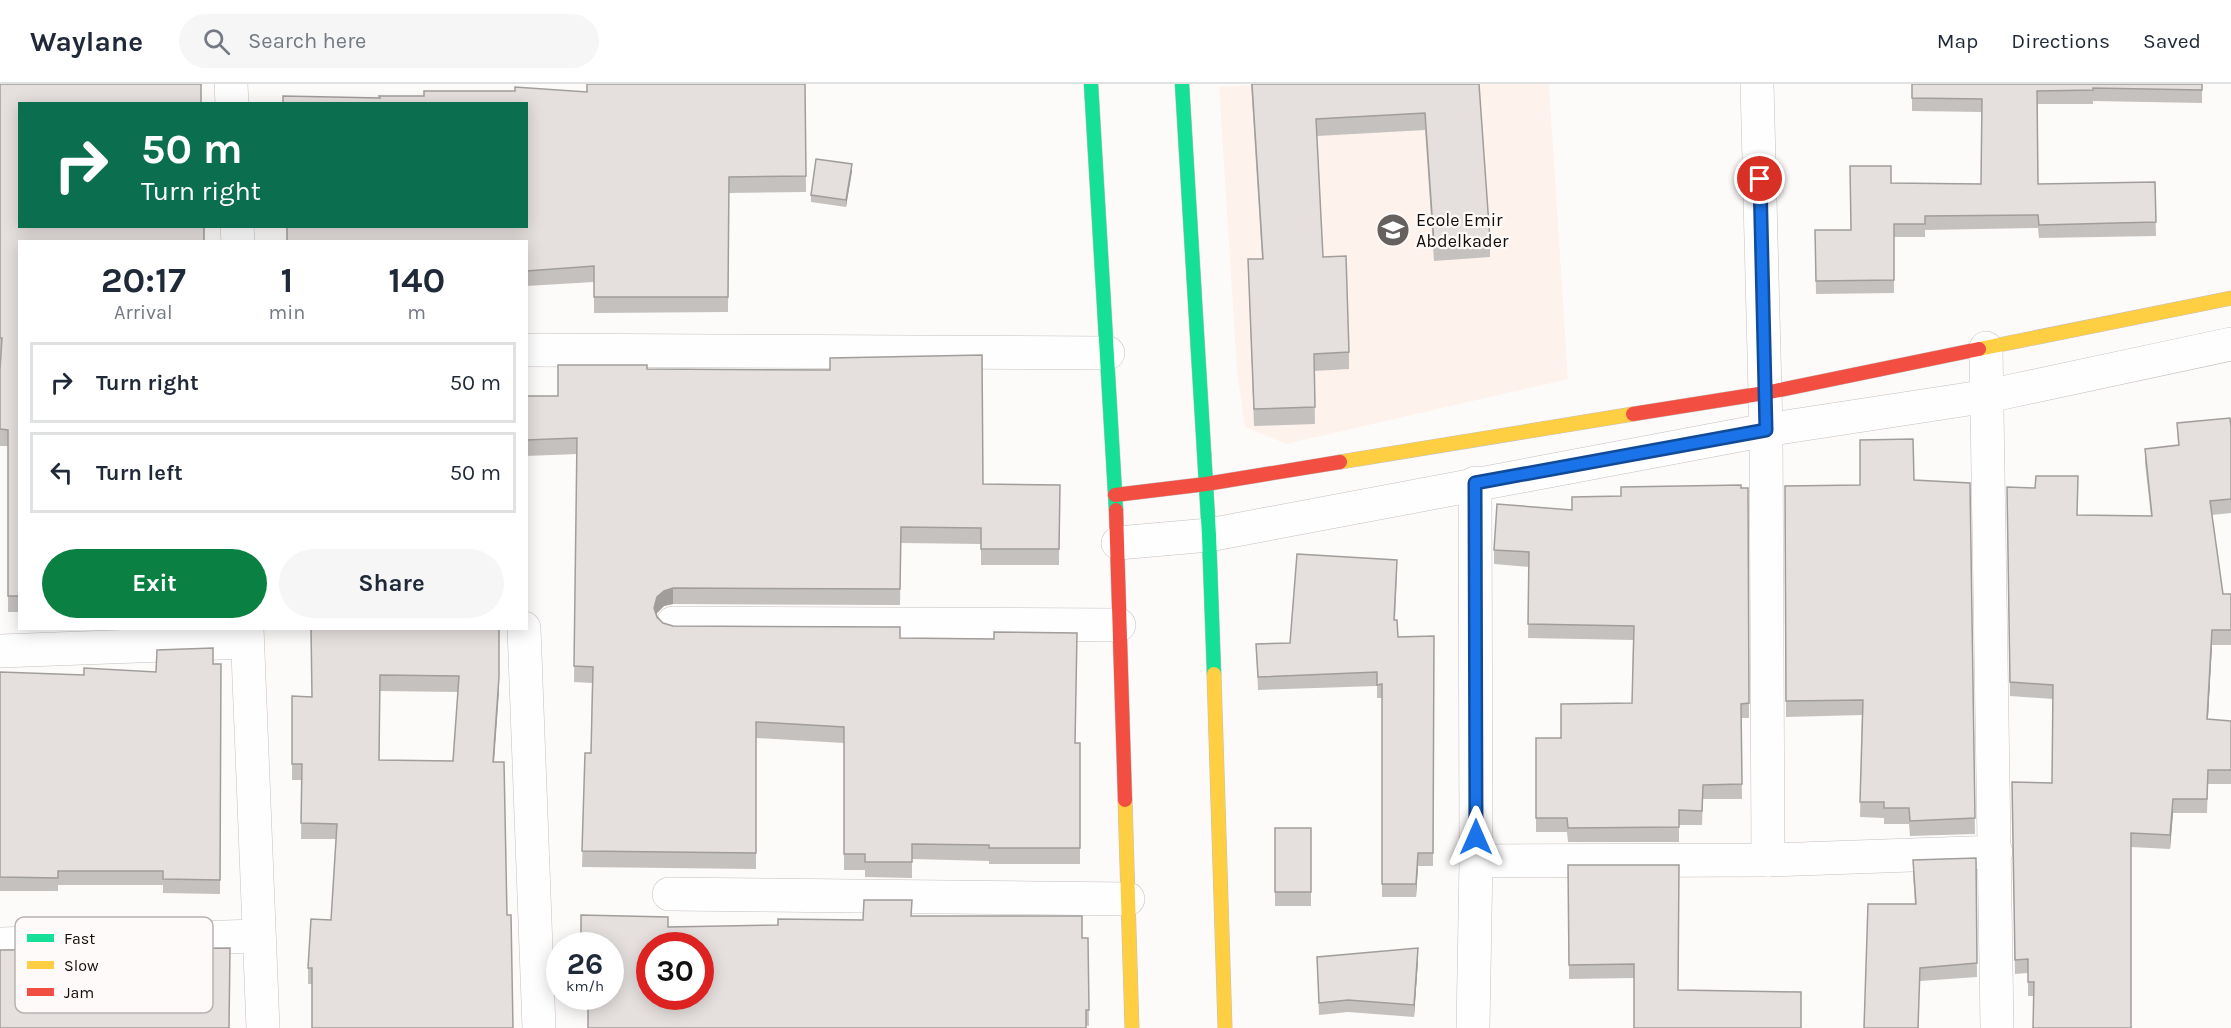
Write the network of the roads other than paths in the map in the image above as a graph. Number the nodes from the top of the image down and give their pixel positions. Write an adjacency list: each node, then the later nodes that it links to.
1 (231, 84): 5 (street)
2 (1091, 84): 10 (street)
3 (1182, 84): 15 (street)
4 (1757, 84): 11 (street)
5 (232, 102)
6 (2231, 298): 8 (street)
7 (2231, 344): 12 (street)
8 (1986, 348): 11 (street); 12 (street)
9 (528, 350): 10 (street)
10 (1108, 353): 16 (street)
11 (1765, 393): 13 (street); 15 (street)
12 (1988, 396): 13 (street); 24 (street)
13 (1766, 430): 14 (street); 25 (street)
14 (1475, 483): 17 (street); 26 (street)
15 (1206, 484): 16 (street); 17 (street)
16 (1115, 495): 18 (street)
17 (1209, 536): 18 (street); 36 (street)
18 (1118, 543): 20 (street)
19 (673, 623): 20 (street)
20 (1119, 625): 28 (street)
21 (524, 630): 34 (street)
22 (247, 635): 23 (street); 29 (street)
23 (0, 651)
24 (1996, 852): 25 (street); 38 (street)
25 (1768, 860): 26 (street)
26 (1476, 861): 37 (street)
27 (669, 894): 28 (street)
28 (1128, 899): 35 (street)
29 (259, 936): 30 (street); 33 (street)
30 (213, 937)
31 (0, 944): 32 (street)
32 (15, 944)
33 (263, 1028)
34 (539, 1028)
35 (1132, 1028)
36 (1225, 1028)
37 (1473, 1028)
38 (1997, 1028)

